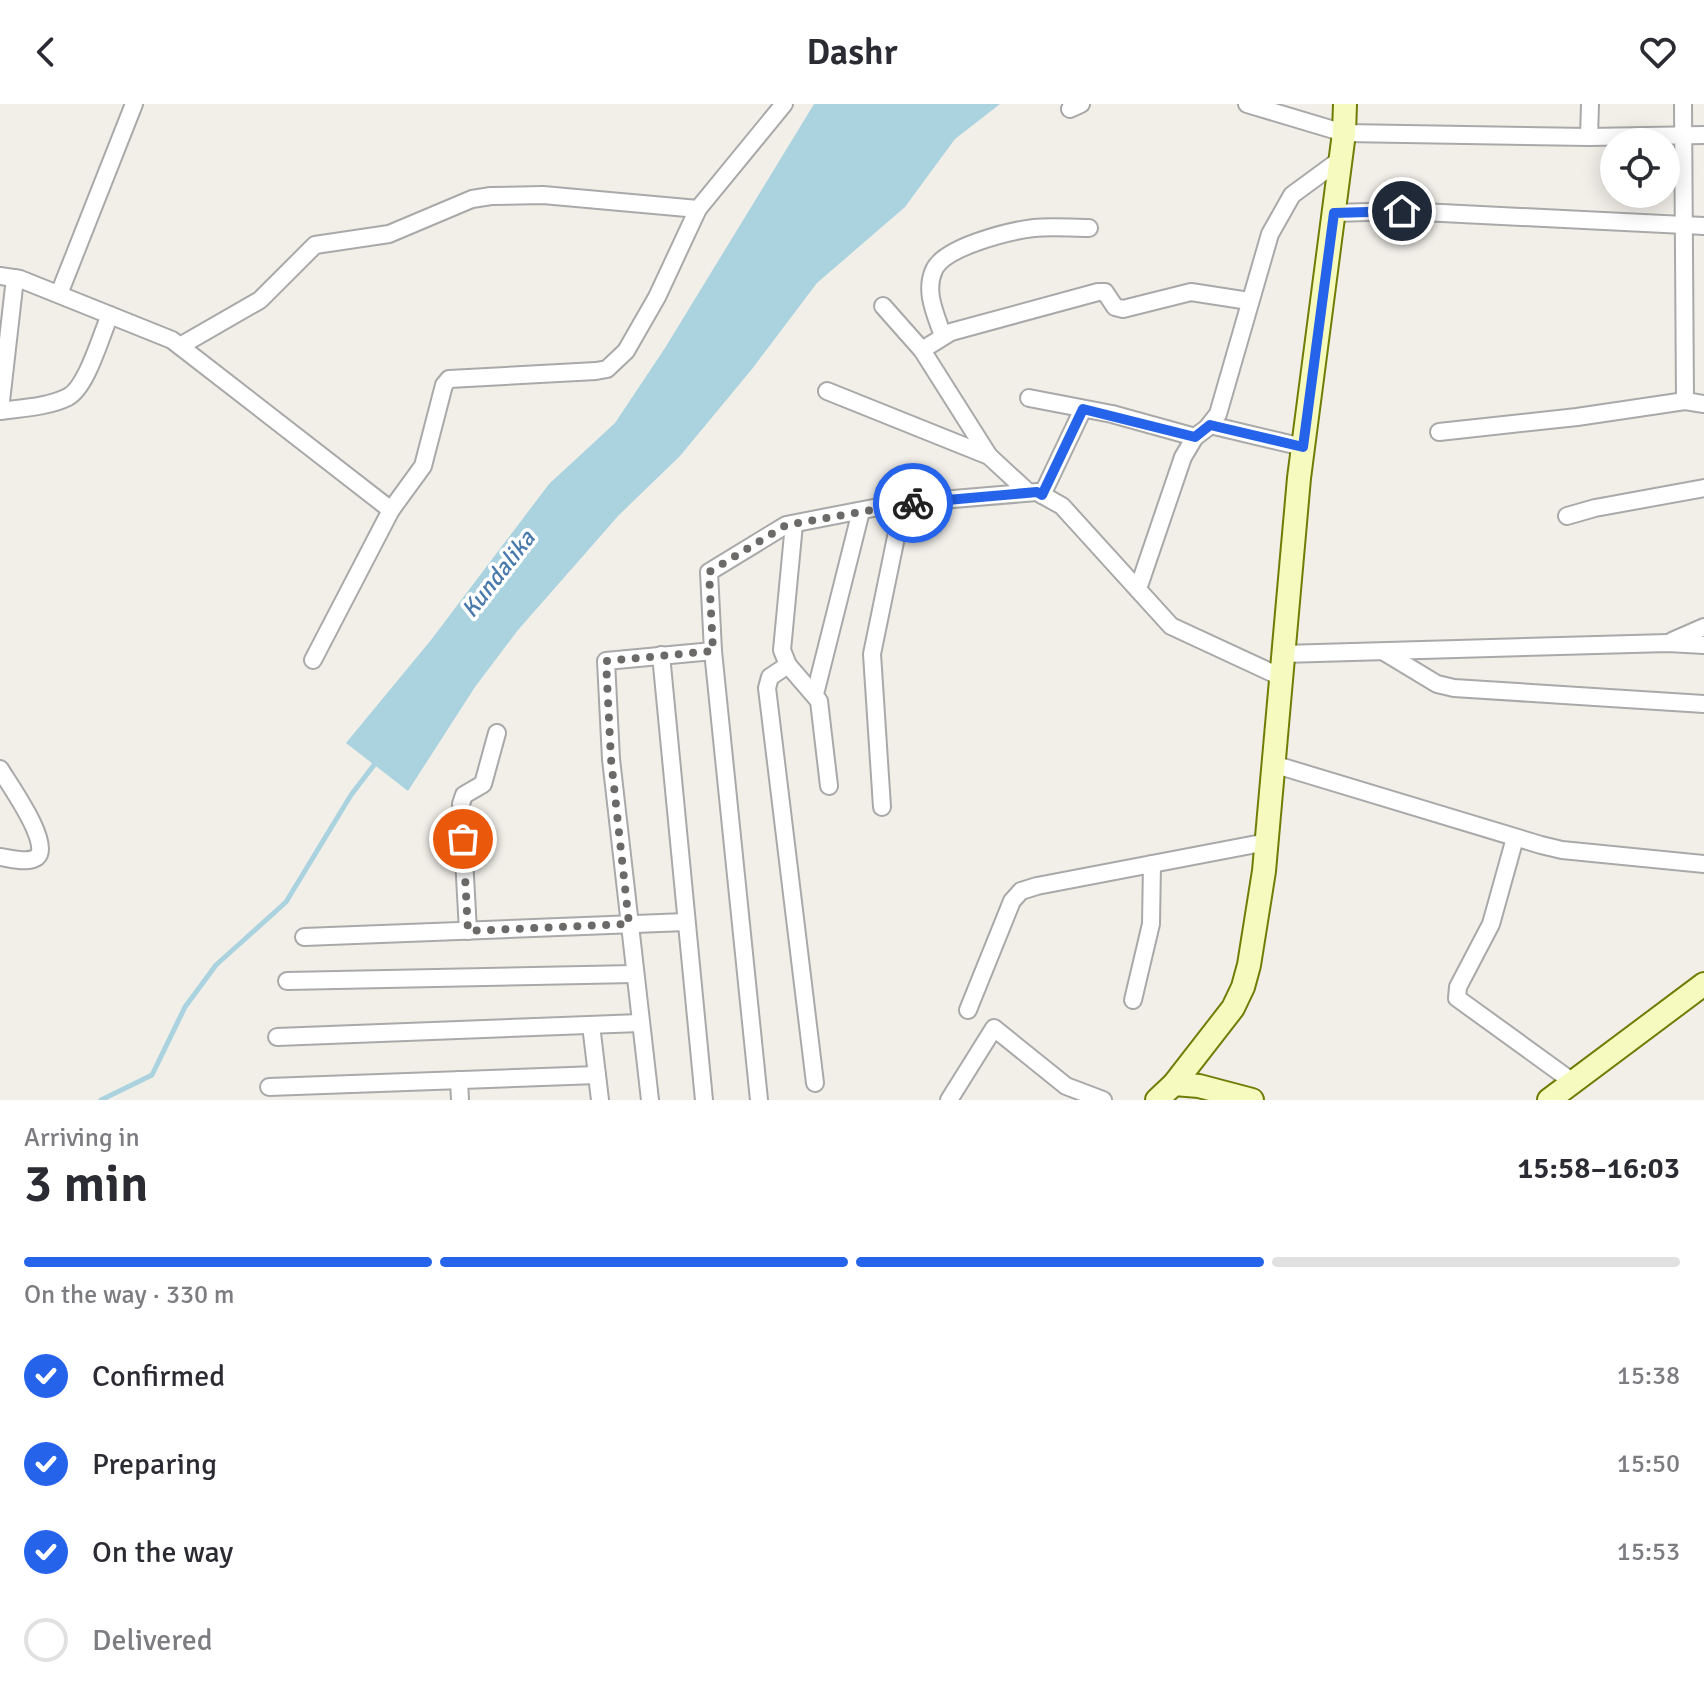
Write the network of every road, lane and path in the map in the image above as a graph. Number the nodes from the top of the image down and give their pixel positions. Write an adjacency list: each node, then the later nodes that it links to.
1 (134, 104): 18 (street)
2 (784, 104): 12 (street)
3 (1247, 104): 7 (street)
4 (1345, 104): 7 (street)
5 (1590, 104): 10 (street)
6 (1683, 104): 9 (street)
7 (1344, 133): 10 (street); 11 (street)
8 (1704, 135): 9 (street)
9 (1681, 136): 10 (street); 14 (street)
10 (1589, 137)
11 (1341, 159): 13 (street); 19 (street)
12 (698, 209): 23 (street); 39 (street)
13 (1334, 213): 14 (street); 34 (street)
14 (1684, 226): 15 (street); 27 (street)
15 (1704, 226)
16 (1089, 228): 22 (street)
17 (7, 277): 18 (street); 30 (street)
18 (59, 294): 21 (street)
19 (1249, 301): 22 (street); 31 (street)
20 (883, 306): 24 (street)
21 (110, 315): 23 (street); 30 (street)
22 (943, 336): 24 (street)
23 (180, 346): 39 (street)
24 (922, 350): 35 (street)
25 (827, 391): 35 (street)
26 (1029, 398): 29 (street)
27 (1685, 401): 28 (street); 32 (street)
28 (1704, 404)
29 (1083, 409): 33 (street); 37 (street)
30 (0, 410)
31 (1210, 425): 33 (street); 34 (street)
32 (1439, 432)
33 (1195, 437): 43 (street)
34 (1303, 447): 52 (street)
35 (989, 456): 37 (street)
36 (1704, 488): 41 (street)
37 (1035, 494): 38 (street); 43 (street)
38 (903, 503): 40 (street); 59 (street)
39 (391, 510): 50 (street)
40 (861, 511): 42 (street); 53 (street)
41 (1567, 516)
42 (794, 524): 47 (street); 51 (street)
43 (1138, 589): 52 (street)
44 (1704, 627): 45 (street)
45 (1668, 643): 46 (street); 48 (street)
46 (1704, 645)
47 (713, 651): 49 (street); 90 (street)
48 (1383, 651): 52 (street); 54 (street)
49 (661, 655): 65 (street); 66 (street)
50 (313, 660)
51 (788, 665): 53 (street); 81 (street)
52 (1282, 666): 56 (street)
53 (815, 694): 58 (street)
54 (1704, 704)
55 (497, 733): 67 (street)
56 (1274, 758): 60 (street); 61 (street)
57 (0, 769): 62 (street)
58 (829, 786)
59 (882, 807)
60 (1515, 838): 64 (street); 80 (street)
61 (1267, 842): 63 (street); 82 (street)
62 (0, 857)
63 (1152, 864): 72 (street); 73 (street)
64 (1704, 864)
65 (686, 922): 66 (street); 89 (street)
66 (629, 924): 67 (street); 69 (street)
67 (468, 931): 68 (street)
68 (304, 937)
69 (634, 974): 70 (street); 74 (street)
70 (287, 981)
71 (1704, 984): 80 (street)
72 (1133, 1000)
73 (968, 1010)
74 (640, 1023): 75 (street); 88 (street)
75 (591, 1025): 76 (street); 77 (street)
76 (277, 1037)
77 (597, 1075): 78 (street); 87 (street)
78 (459, 1080): 79 (street); 86 (street)
79 (410, 1082): 83 (street); 85 (street)
80 (1573, 1082): 95 (street)
81 (815, 1083)
82 (1174, 1084): 84 (street); 93 (street)
83 (269, 1087)
84 (1199, 1093): 94 (street)
85 (410, 1100)
86 (460, 1100)
87 (600, 1100)
88 (650, 1100)
89 (704, 1100)
90 (759, 1100)
91 (949, 1100): 92 (street)
92 (1103, 1100)
93 (1157, 1100)
94 (1252, 1100)
95 (1549, 1100)

